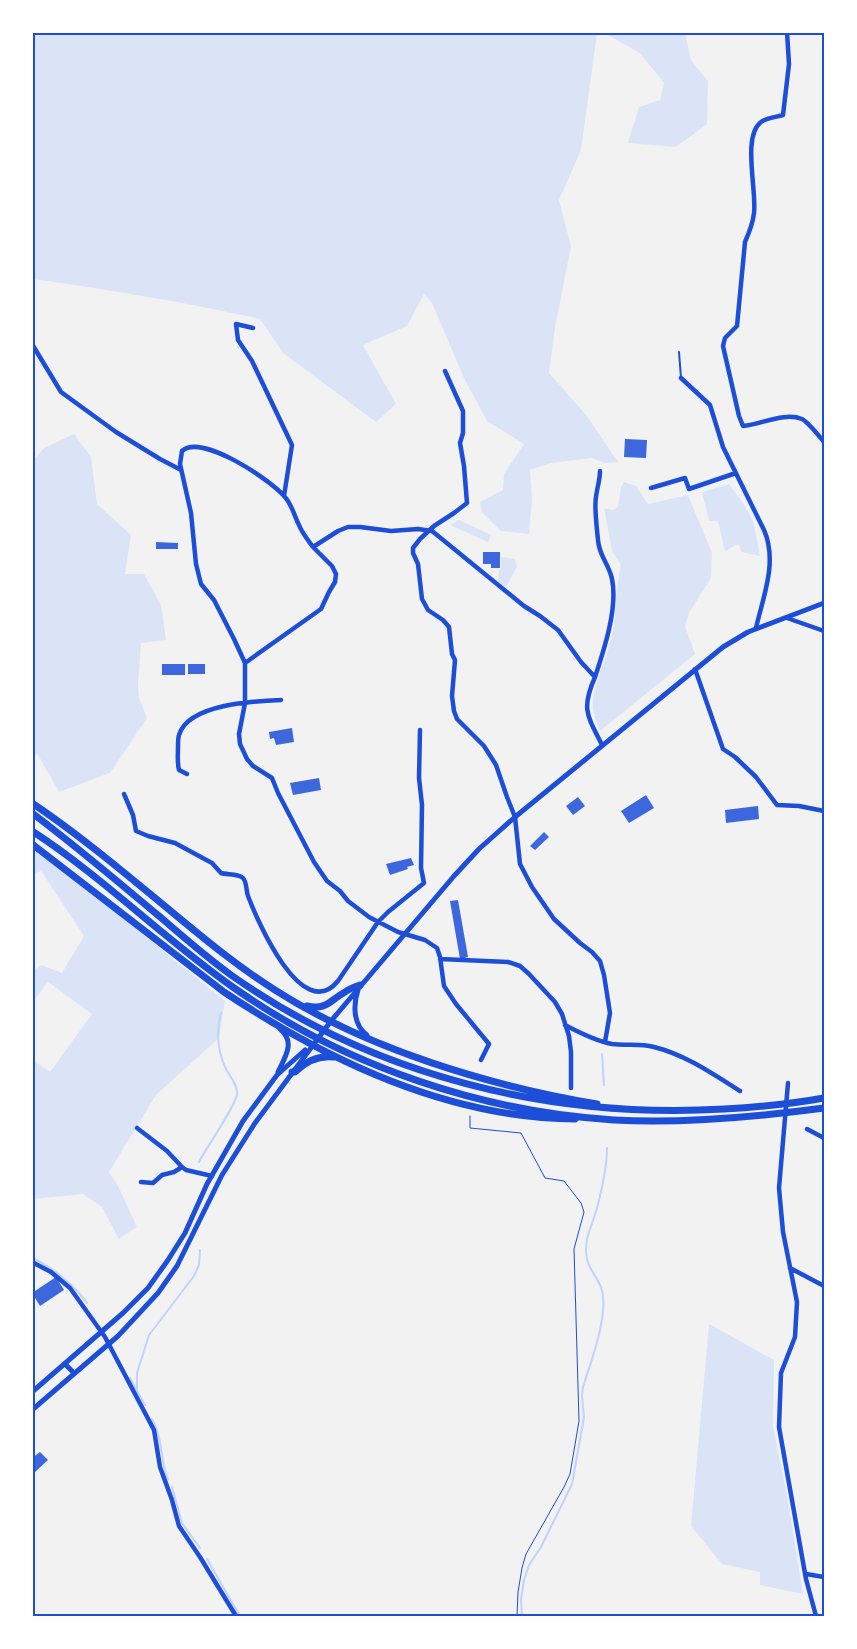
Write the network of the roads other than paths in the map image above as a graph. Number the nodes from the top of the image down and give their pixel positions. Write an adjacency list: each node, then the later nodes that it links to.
1 (787, 32): 7 (street)
2 (253, 328): 12 (street)
3 (32, 344): 8 (street)
4 (679, 352): 6 (lane)
5 (445, 372): 13 (street)
6 (681, 378): 10 (street)
7 (824, 442)
8 (181, 470): 12 (street); 19 (street)
9 (600, 471): 21 (street)
10 (736, 473): 11 (street); 17 (street)
11 (651, 488)
12 (284, 496): 14 (street)
13 (429, 530): 14 (street); 21 (street); 31 (street)
14 (313, 547): 19 (street)
15 (824, 603): 16 (street)
16 (787, 618): 17 (street); 18 (street)
17 (756, 628): 20 (street)
18 (824, 631)
19 (245, 663): 23 (street)
20 (694, 670): 25 (street); 29 (street)
21 (595, 677): 25 (street)
22 (281, 700): 23 (street)
23 (244, 703): 26 (street); 34 (street)
24 (420, 730): 34 (street)
25 (602, 745): 31 (street)
26 (187, 774)
27 (124, 794): 34 (street)
28 (32, 803): 38 (highway)
29 (824, 811)
30 (32, 813): 55 (highway)
31 (515, 817): 35 (street); 43 (street)
32 (32, 830): 56 (highway)
33 (32, 844): 40 (highway)
34 (378, 922): 35 (street)
35 (404, 934): 36 (street); 37 (street)
36 (440, 959): 41 (street); 46 (street)
37 (360, 986): 38 (highway); 39 (street); 42 (street)
38 (301, 1005): 39 (highway)
39 (331, 1021): 42 (highway); 44 (street)
40 (277, 1025): 44 (highway); 48 (street)
41 (565, 1025): 43 (street); 51 (street)
42 (367, 1038): 55 (highway)
43 (605, 1042): 52 (street)
44 (312, 1045): 45 (highway); 47 (street); 48 (street)
45 (343, 1059): 47 (highway); 56 (highway)
46 (481, 1060)
47 (292, 1072): 49 (street)
48 (276, 1075): 49 (street); 61 (street)
49 (286, 1081): 67 (street)
50 (788, 1083): 64 (street)
51 (571, 1088)
52 (740, 1091)
53 (824, 1098): 55 (highway)
54 (824, 1108): 56 (highway)
55 (648, 1110)
56 (613, 1120)
57 (137, 1128): 60 (street)
58 (807, 1129): 59 (street)
59 (824, 1138)
60 (182, 1167): 61 (street); 62 (street)
61 (212, 1176): 66 (street)
62 (141, 1182)
63 (32, 1262): 68 (street)
64 (790, 1268): 65 (street); 74 (street)
65 (824, 1286)
66 (126, 1310): 67 (street); 68 (street)
67 (134, 1319): 69 (street)
68 (102, 1331): 69 (street); 70 (street)
69 (109, 1344): 71 (street); 76 (street)
70 (65, 1364): 71 (street); 72 (street)
71 (74, 1373): 73 (street)
72 (32, 1392)
73 (32, 1410)
74 (806, 1574): 75 (street); 77 (street)
75 (824, 1576)
76 (236, 1616)
77 (816, 1616)

